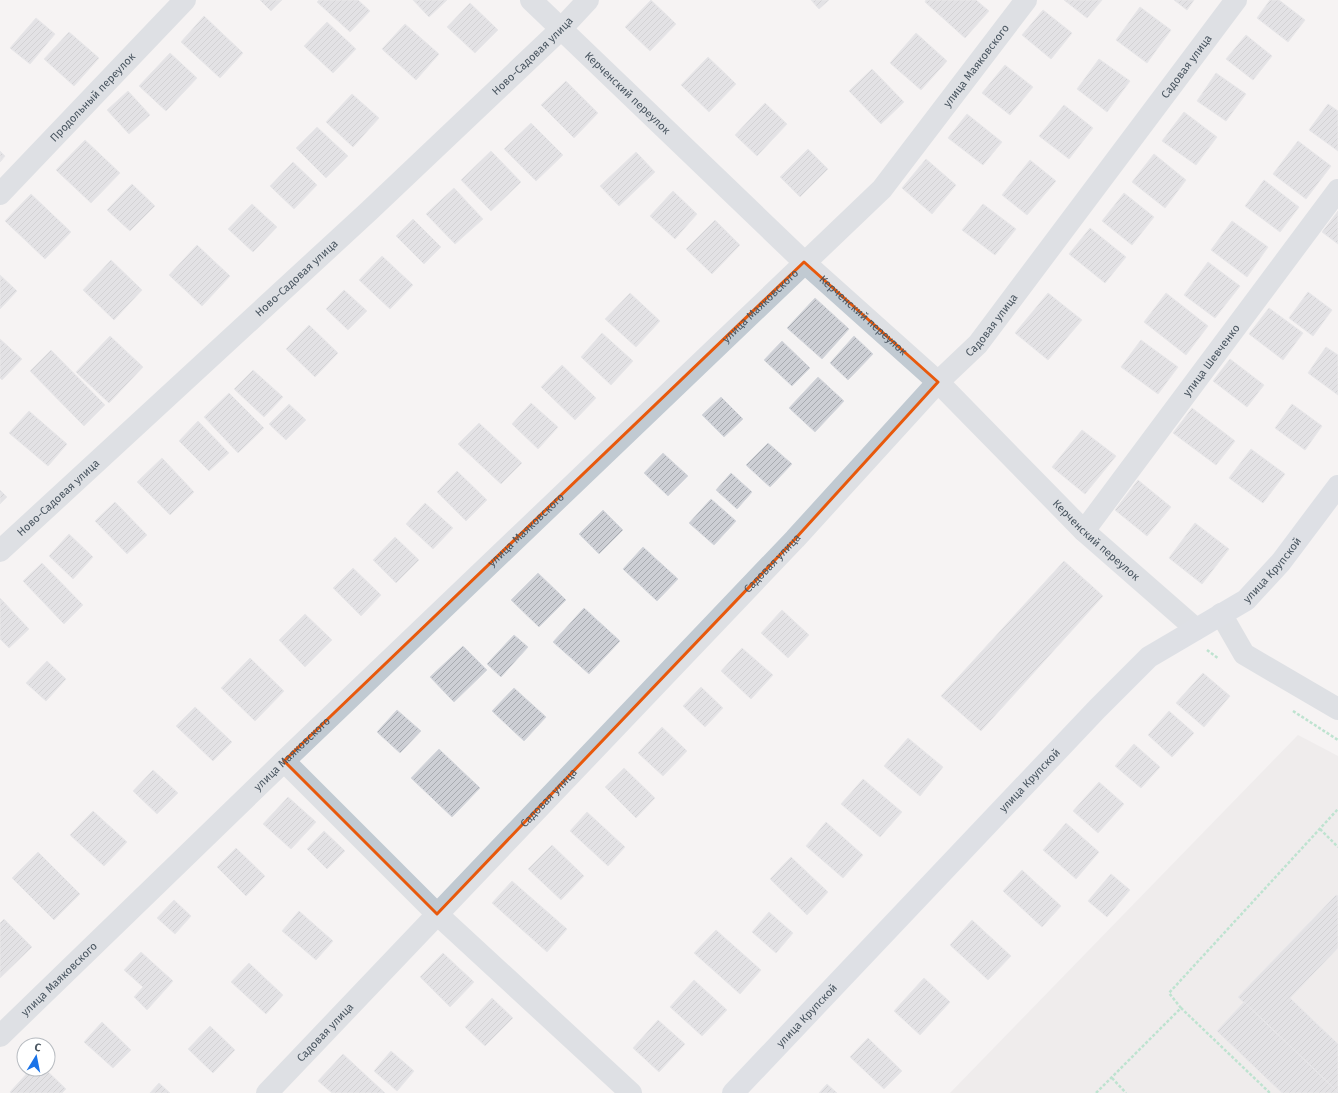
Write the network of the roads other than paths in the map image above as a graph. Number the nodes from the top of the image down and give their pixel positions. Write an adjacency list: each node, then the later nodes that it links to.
1 (185, 0): 8 (street, Продольный переулок)
2 (531, 0): 6 (street, Керченский переулок)
3 (588, 0): 6 (street, Ново-Садовая улица)
4 (1026, 0): 9 (street, улица Маяковского)
5 (1236, 0): 10 (street, Садовая улица)
6 (561, 29): 9 (street, Керченский переулок); 13 (street, Ново-Садовая улица)
7 (1338, 190): 12 (street, улица Шевченко)
8 (0, 194)
9 (804, 262): 10 (street, Керченский переулок); 17 (street, улица Маяковского)
10 (938, 382): 12 (street, Керченский переулок); 18 (street, Садовая улица)
11 (1338, 486): 14 (main road, улица Крупской)
12 (1084, 531): 15 (street, Керченский переулок)
13 (0, 551)
14 (1221, 614): 15 (main road, улица Крупской); 16 (street)
15 (1196, 629): 22 (main road, улица Крупской)
16 (1338, 710)
17 (284, 761): 18 (street); 19 (street, улица Маяковского)
18 (437, 914): 20 (street, Садовая улица); 21 (street)
19 (0, 1036)
20 (267, 1093)
21 (631, 1093)
22 (733, 1093)

